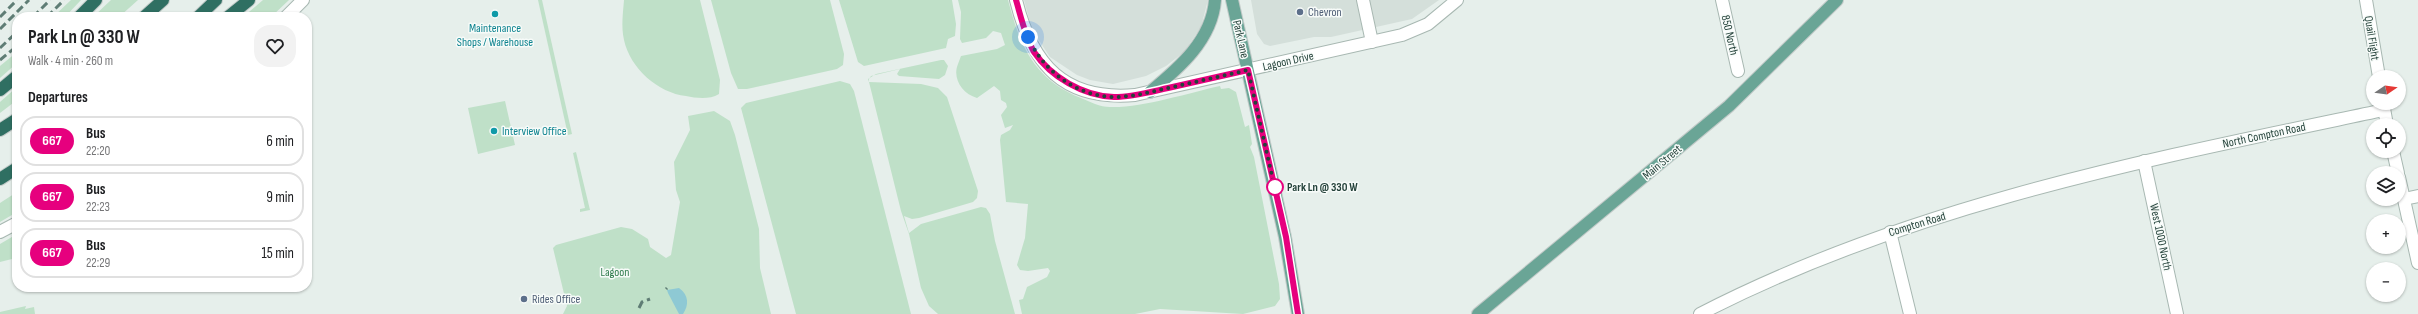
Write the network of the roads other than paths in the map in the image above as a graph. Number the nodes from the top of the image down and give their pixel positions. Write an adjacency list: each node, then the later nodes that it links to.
1 (96, 0): 14 (highway)
2 (163, 0): 15 (highway)
3 (216, 0): 16 (highway)
4 (248, 0): 17 (highway)
5 (303, 0): 18 (street)
6 (1016, 0): 25 (street, Lagoon Drive)
7 (1215, 0): 25 (main road)
8 (1232, 0): 20 (main road, Park Lane)
9 (1363, 0): 19 (street)
10 (1457, 0): 19 (street, Lagoon Drive)
11 (1722, 0): 22 (street, 850 North)
12 (1837, 0): 40 (main road, Main Street)
13 (2366, 0): 21 (street, Quail Flight)
14 (84, 12)
15 (150, 12)
16 (203, 12)
17 (234, 12)
18 (291, 12)
19 (1372, 42): 20 (street, Lagoon Drive)
20 (1248, 70): 25 (street, Lagoon Drive); 39 (main road, Park Lane)
21 (2378, 70)
22 (1738, 71)
23 (12, 80): 24 (highway)
24 (0, 90)
25 (1150, 92)
26 (2367, 110): 29 (street, North Compton Road)
27 (12, 122): 28 (highway)
28 (0, 130)
29 (2144, 161): 37 (street, Compton Road); 43 (street, West 1000 North)
30 (12, 172): 31 (highway)
31 (0, 179)
32 (2418, 196): 33 (street)
33 (2406, 199)
34 (2406, 206): 38 (street)
35 (12, 226): 36 (street)
36 (0, 232)
37 (1890, 232): 41 (street, Compton Road); 42 (street)
38 (2418, 263)
39 (1298, 314)
40 (1478, 314)
41 (1700, 314)
42 (1910, 314)
43 (2177, 314)

